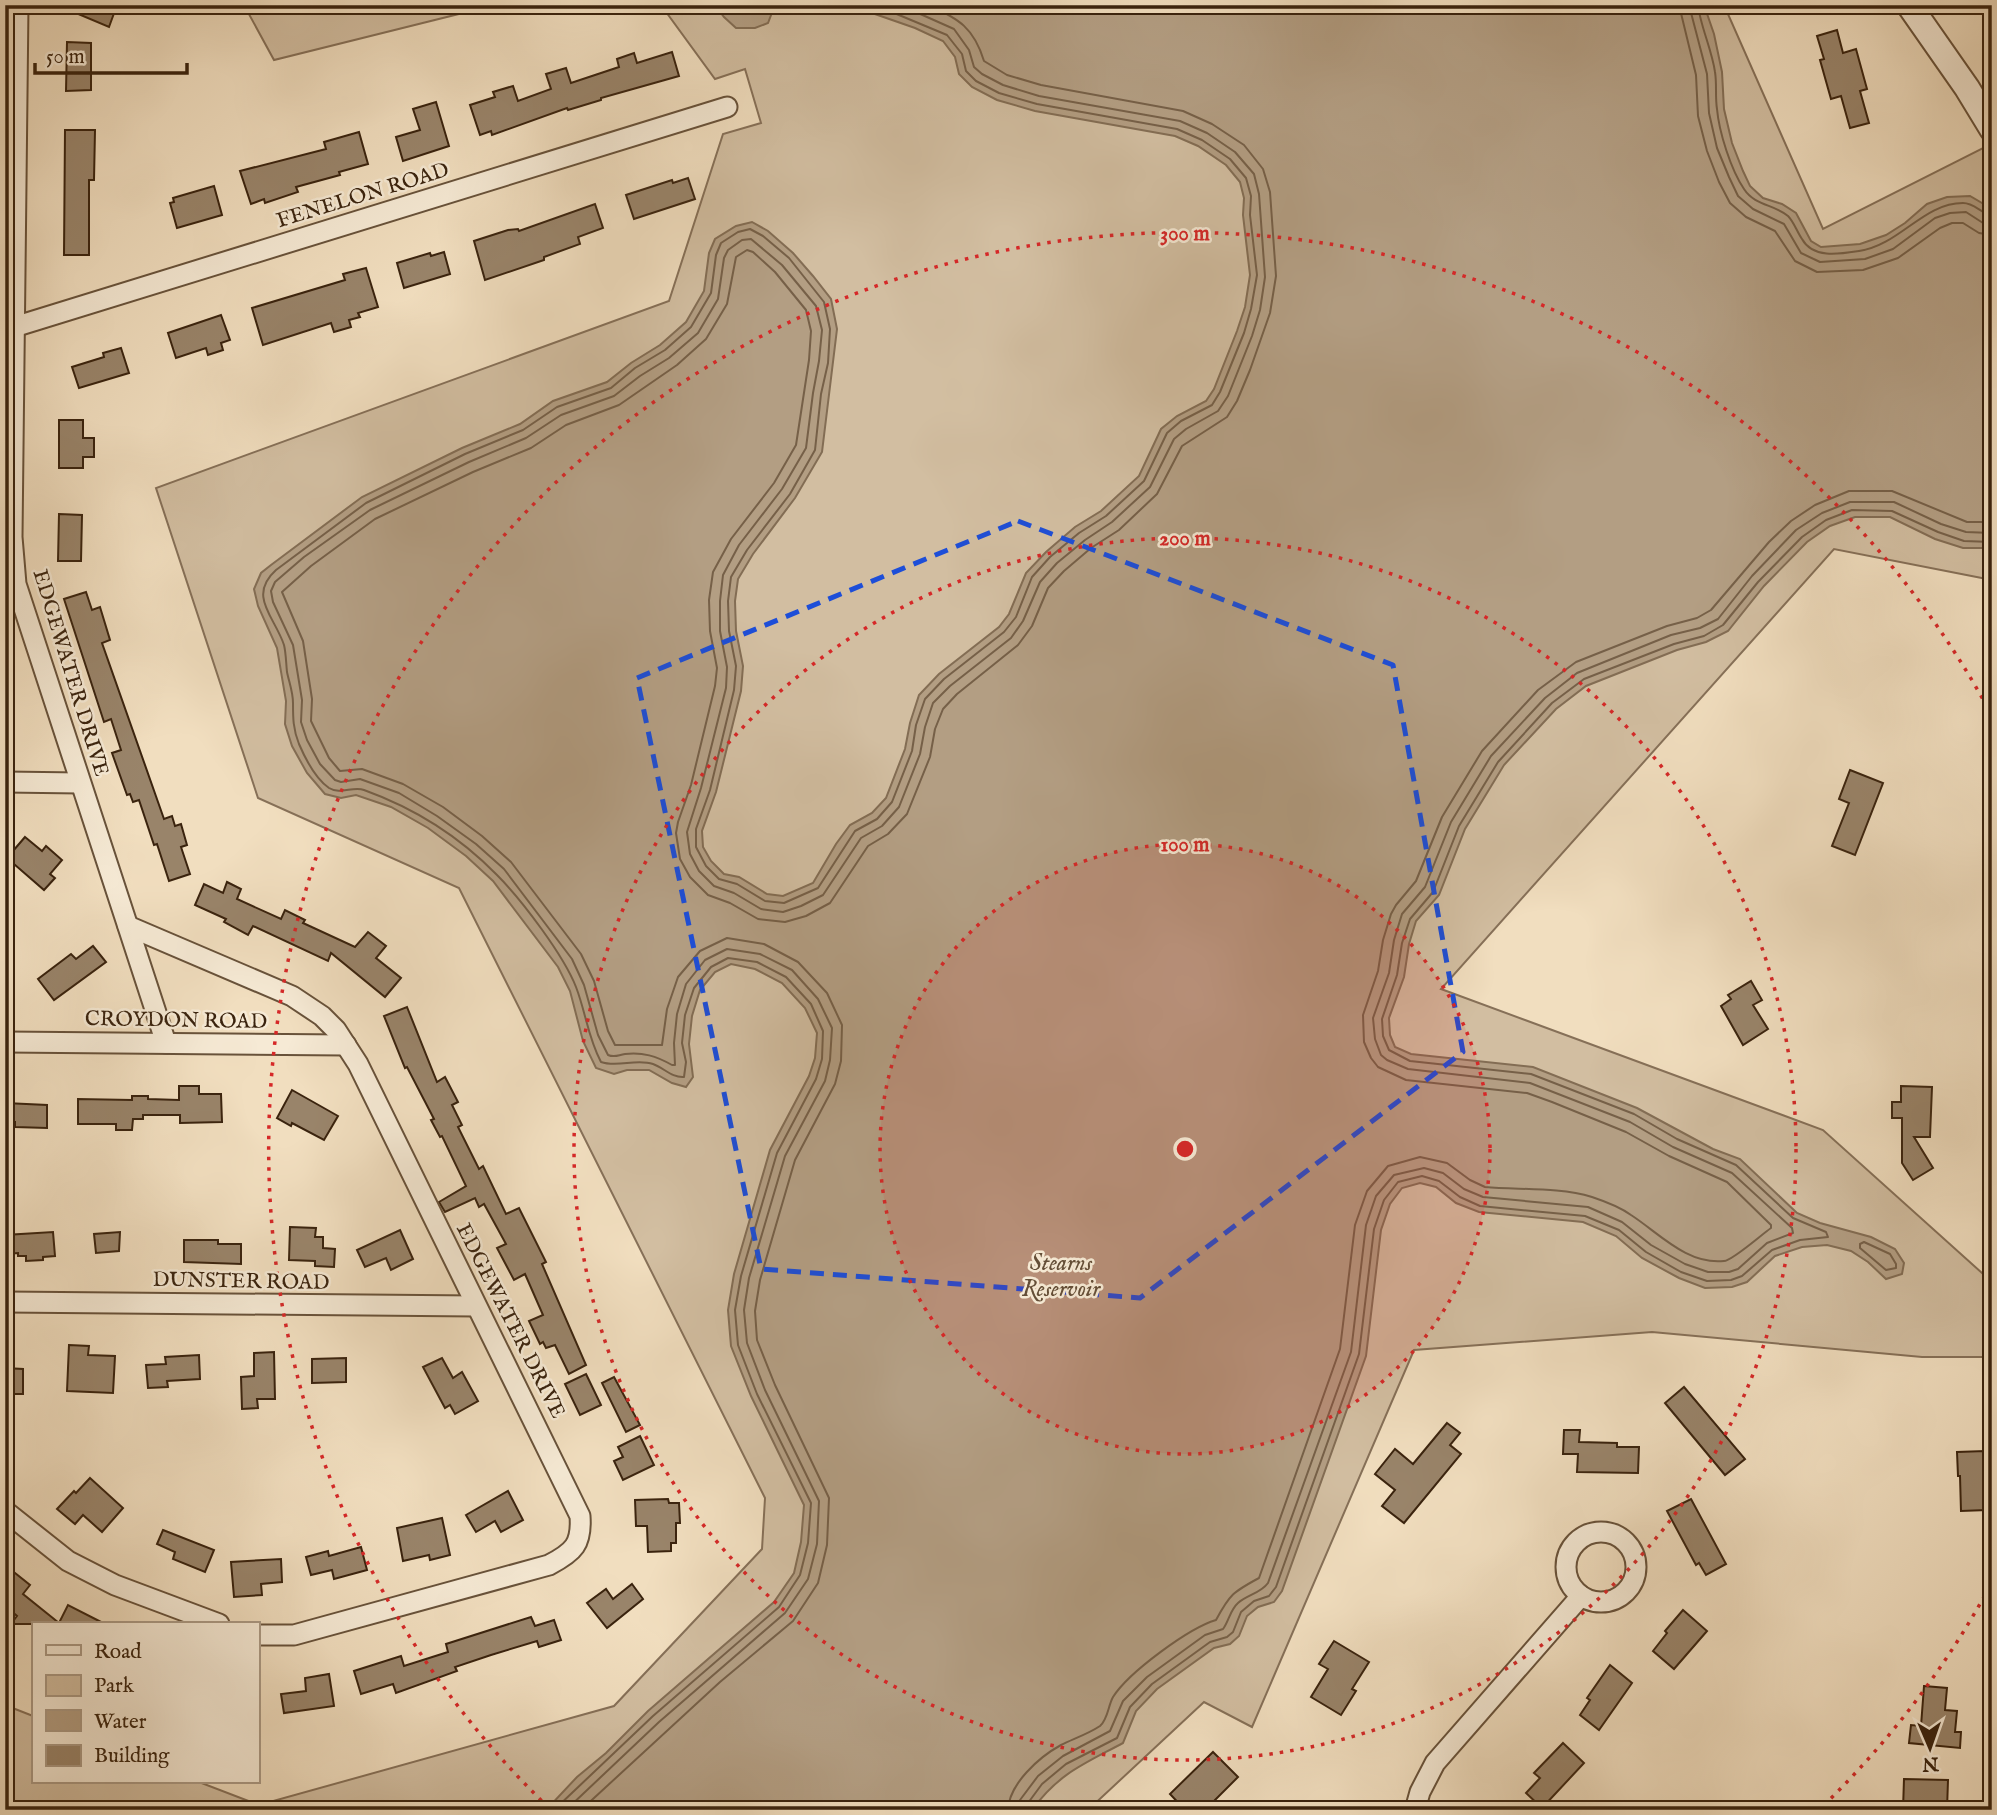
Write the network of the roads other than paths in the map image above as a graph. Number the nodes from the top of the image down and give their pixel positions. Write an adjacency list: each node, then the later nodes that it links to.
1 (18, 5): 5 (street, EDGEWATER DRIVE)
2 (1909, 5): 4 (street)
3 (727, 107): 5 (street, FENELON ROAD)
4 (1992, 130)
5 (14, 327): 7 (street, EDGEWATER DRIVE)
6 (5, 782): 7 (street)
7 (80, 783): 8 (street, EDGEWATER DRIVE)
8 (128, 926): 10 (street, EDGEWATER DRIVE); 11 (street, EDGEWATER DRIVE)
9 (5, 1042): 10 (street, CROYDON ROAD)
10 (166, 1043): 11 (street, CROYDON ROAD)
11 (346, 1045): 13 (street, EDGEWATER DRIVE)
12 (5, 1302): 13 (street, DUNSTER ROAD)
13 (476, 1306): 17 (street, EDGEWATER DRIVE)
14 (5, 1511): 16 (street)
15 (1581, 1596): 18 (street)
16 (214, 1622)
17 (259, 1635)
18 (1415, 1810)

